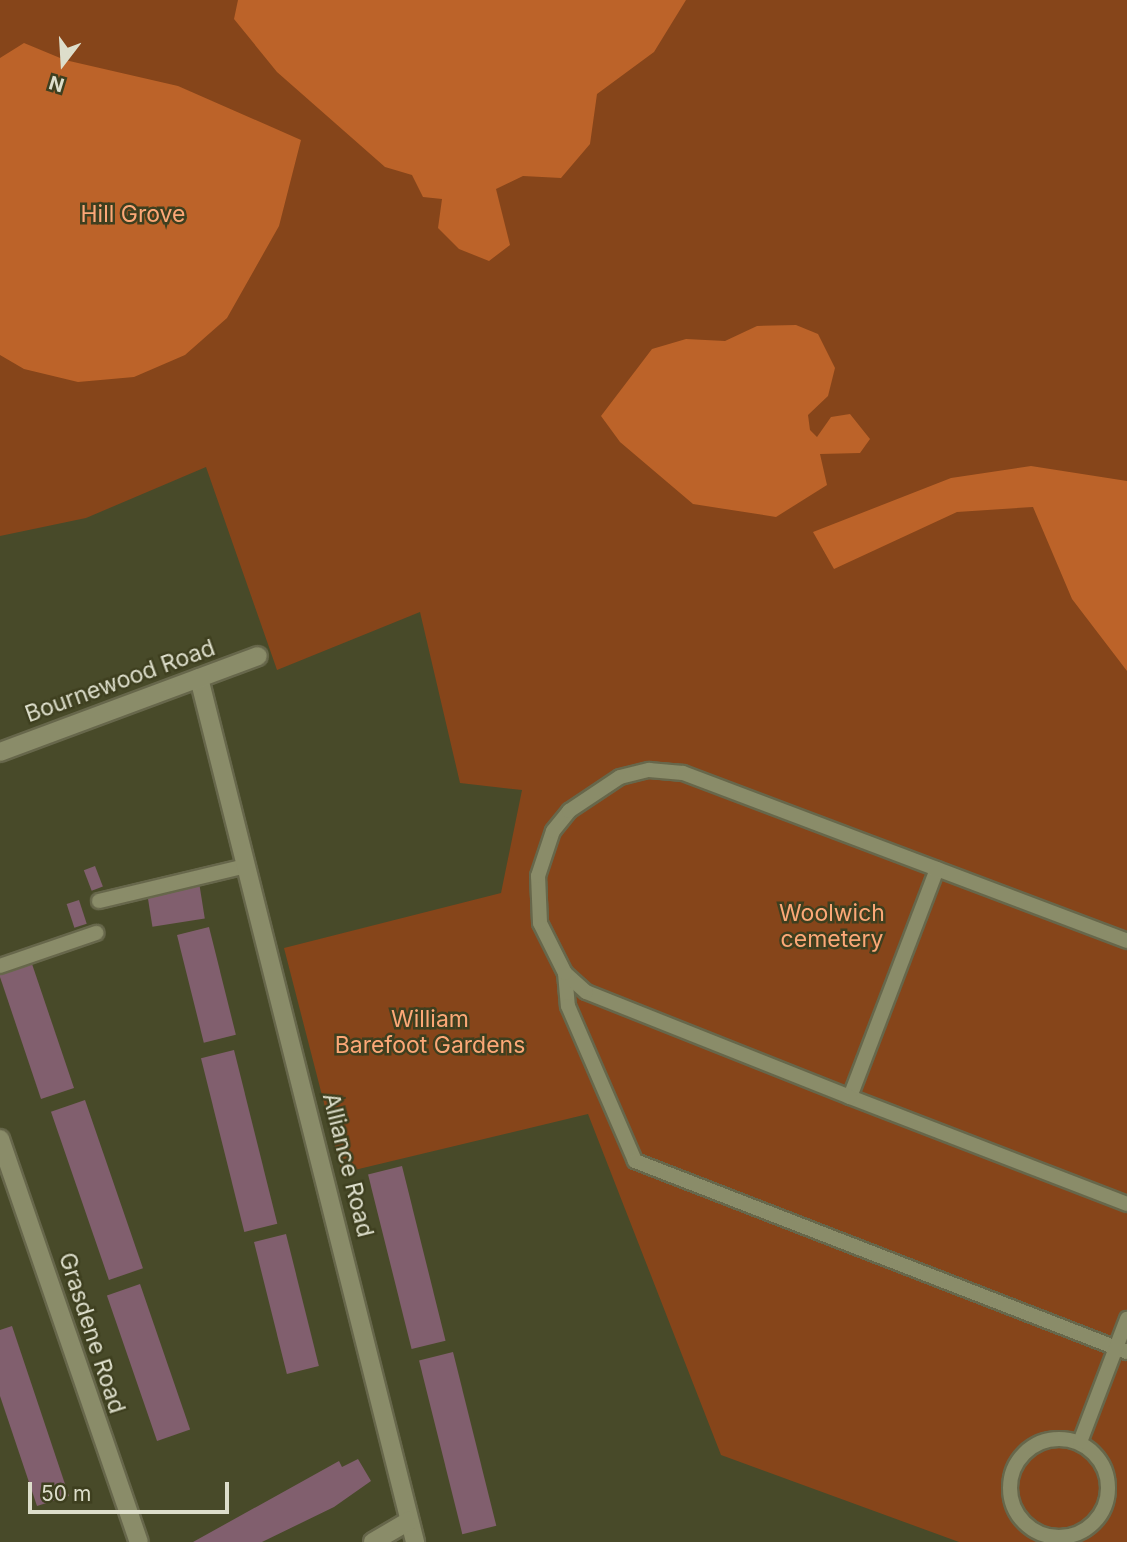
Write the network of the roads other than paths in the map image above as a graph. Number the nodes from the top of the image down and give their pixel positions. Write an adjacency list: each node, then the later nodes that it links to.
1 (258, 656): 2 (street, Bournewood Road)
2 (199, 678): 3 (street, Bournewood Road); 4 (street, Alliance Road)
3 (0, 752)
4 (246, 866): 6 (lane); 17 (street, Alliance Road)
5 (937, 869): 8 (lane); 10 (lane); 11 (lane)
6 (99, 901)
7 (96, 933): 9 (lane)
8 (1127, 941)
9 (0, 966)
10 (565, 973): 11 (lane); 15 (lane)
11 (850, 1097): 13 (lane)
12 (0, 1139): 19 (street, Grasdene Road)
13 (1127, 1204)
14 (1127, 1319): 15 (lane)
15 (1122, 1350): 16 (lane)
16 (1080, 1442): 18 (lane); 18 (lane)
17 (409, 1521): 20 (street); 21 (street, Alliance Road)
18 (1047, 1538)
19 (139, 1542)
20 (373, 1542)
21 (415, 1542)

